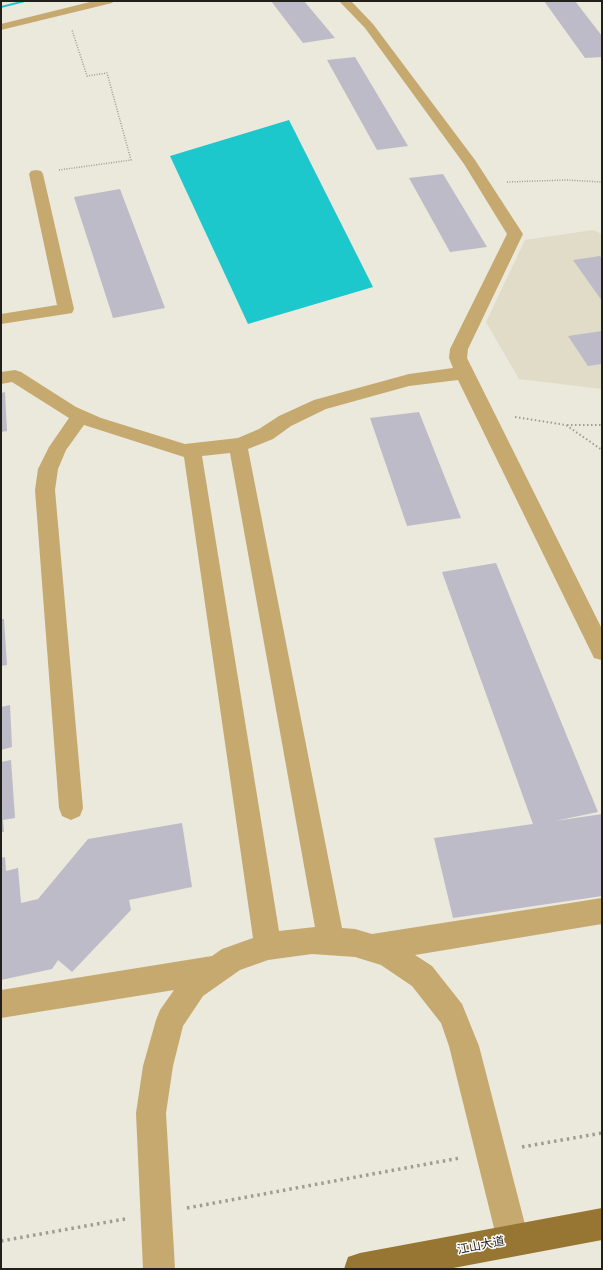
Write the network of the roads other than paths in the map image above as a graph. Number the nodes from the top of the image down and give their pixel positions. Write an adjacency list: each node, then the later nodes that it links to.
1 (108, 1): 3 (lane)
2 (345, 1): 7 (lane)
3 (78, 4): 4 (lane)
4 (1, 27)
5 (36, 174): 6 (lane)
6 (1, 319)
7 (464, 373): 10 (lane); 12 (lane)
8 (1, 378): 9 (lane)
9 (80, 416): 11 (lane); 13 (lane)
10 (238, 445): 11 (lane); 15 (lane)
11 (192, 450): 16 (lane)
12 (602, 651)
13 (71, 808)
14 (602, 911): 17 (lane)
15 (330, 941): 16 (lane); 17 (lane)
16 (268, 946): 18 (lane)
17 (371, 948): 21 (lane)
18 (216, 970): 19 (lane); 22 (lane)
19 (1, 1004)
20 (602, 1224): 21 (main road, 江山大道)
21 (513, 1240): 23 (main road, 江山大道)
22 (159, 1269)
23 (360, 1269)

